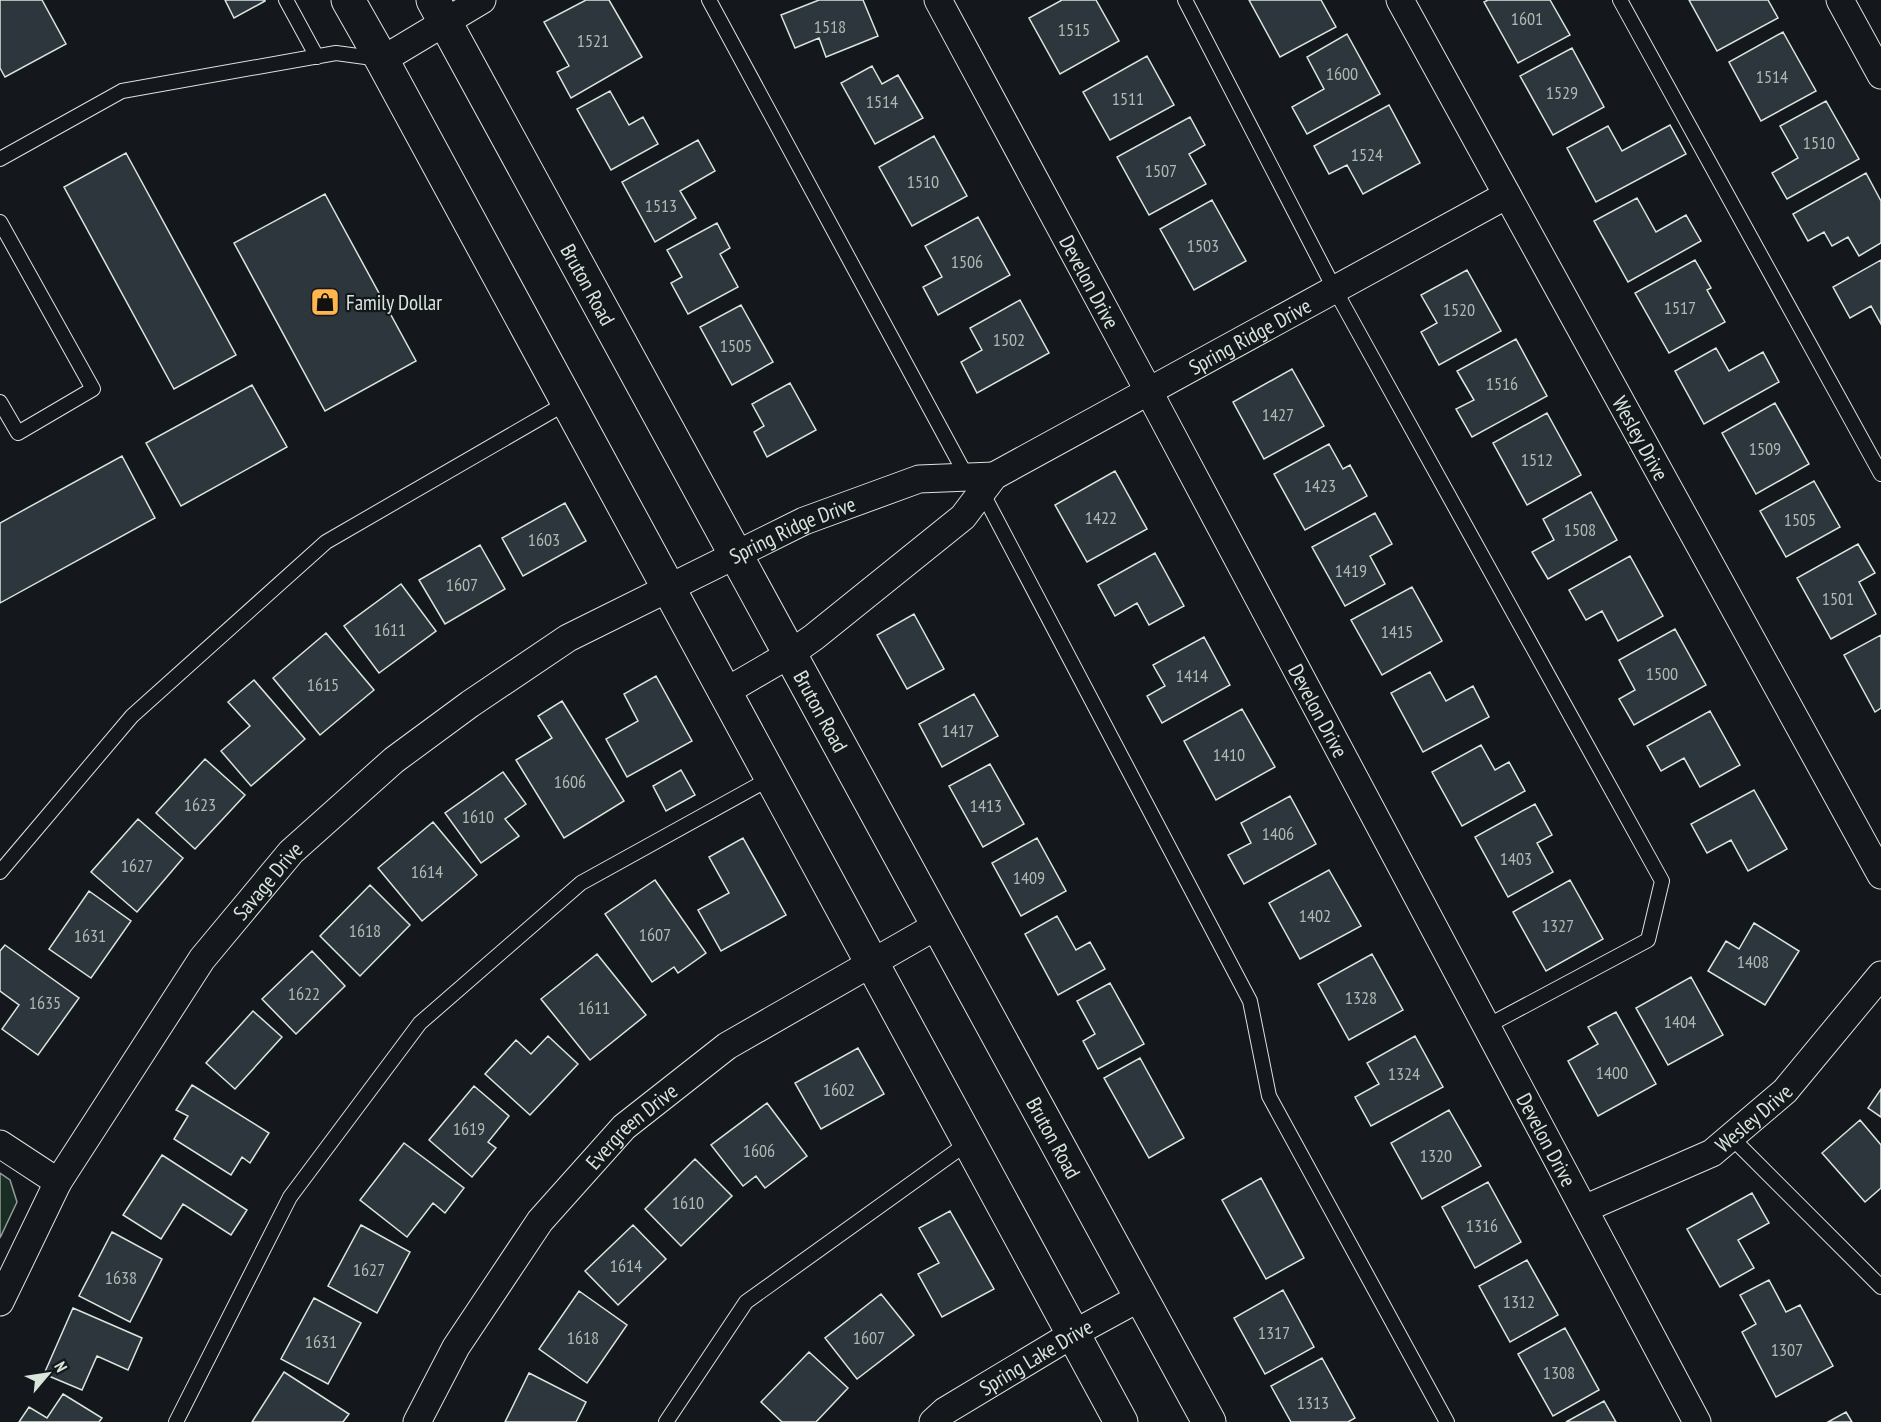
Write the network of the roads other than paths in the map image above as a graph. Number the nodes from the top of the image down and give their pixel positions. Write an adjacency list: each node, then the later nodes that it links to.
1 (286, 0): 11 (lane)
2 (348, 0): 12 (main road)
3 (482, 0): 10 (street)
4 (709, 0): 22 (lane)
5 (938, 0): 18 (street, Develon Drive)
6 (1185, 0): 17 (lane)
7 (1400, 0): 15 (street, Wesley Drive)
8 (1620, 0): 21 (lane)
9 (1840, 0): 13 (street)
10 (439, 11): 12 (street); 23 (main road, Bruton Road)
11 (317, 57): 12 (lane); 14 (lane)
12 (382, 60): 20 (main road)
13 (1881, 75)
14 (0, 159)
15 (1507, 195): 17 (street, Spring Ridge Drive); 29 (street, Wesley Drive)
16 (0, 222): 19 (lane)
17 (1335, 290): 18 (street, Spring Ridge Drive); 33 (lane)
18 (1149, 392): 22 (street, Spring Ridge Drive); 33 (street, Develon Drive)
19 (0, 402)
20 (568, 402): 24 (main road); 28 (lane)
21 (1881, 474)
22 (981, 482): 23 (street, Spring Ridge Drive); 25 (street, Spring Ridge Drive); 49 (lane)
23 (736, 556): 24 (street, Spring Ridge Drive); 25 (main road, Bruton Road)
24 (669, 588): 26 (main road); 37 (street, Savage Drive)
25 (790, 654): 26 (street, Spring Ridge Drive); 30 (main road, Bruton Road)
26 (725, 692): 27 (main road)
27 (771, 778): 31 (main road); 43 (lane)
28 (0, 872)
29 (1881, 875)
30 (938, 925): 31 (street, Evergreen Drive); 40 (main road, Bruton Road)
31 (872, 963): 35 (main road); 44 (street, Evergreen Drive)
32 (1881, 975): 34 (street, Wesley Drive)
33 (1487, 1026): 38 (street, Develon Drive)
34 (1731, 1137): 38 (street, Wesley Drive); 39 (lane)
35 (969, 1142): 42 (main road); 45 (lane)
36 (0, 1144): 37 (street)
37 (58, 1182): 41 (street, Savage Drive)
38 (1584, 1209): 50 (street, Develon Drive)
39 (1881, 1287)
40 (1141, 1297): 42 (street, Spring Lake Drive); 48 (main road, Bruton Road)
41 (0, 1302)
42 (1073, 1334): 46 (street, Spring Lake Drive); 47 (main road)
43 (176, 1422)
44 (417, 1422)
45 (666, 1422)
46 (933, 1422)
47 (1121, 1422)
48 (1209, 1422)
49 (1447, 1422)
50 (1697, 1422)

